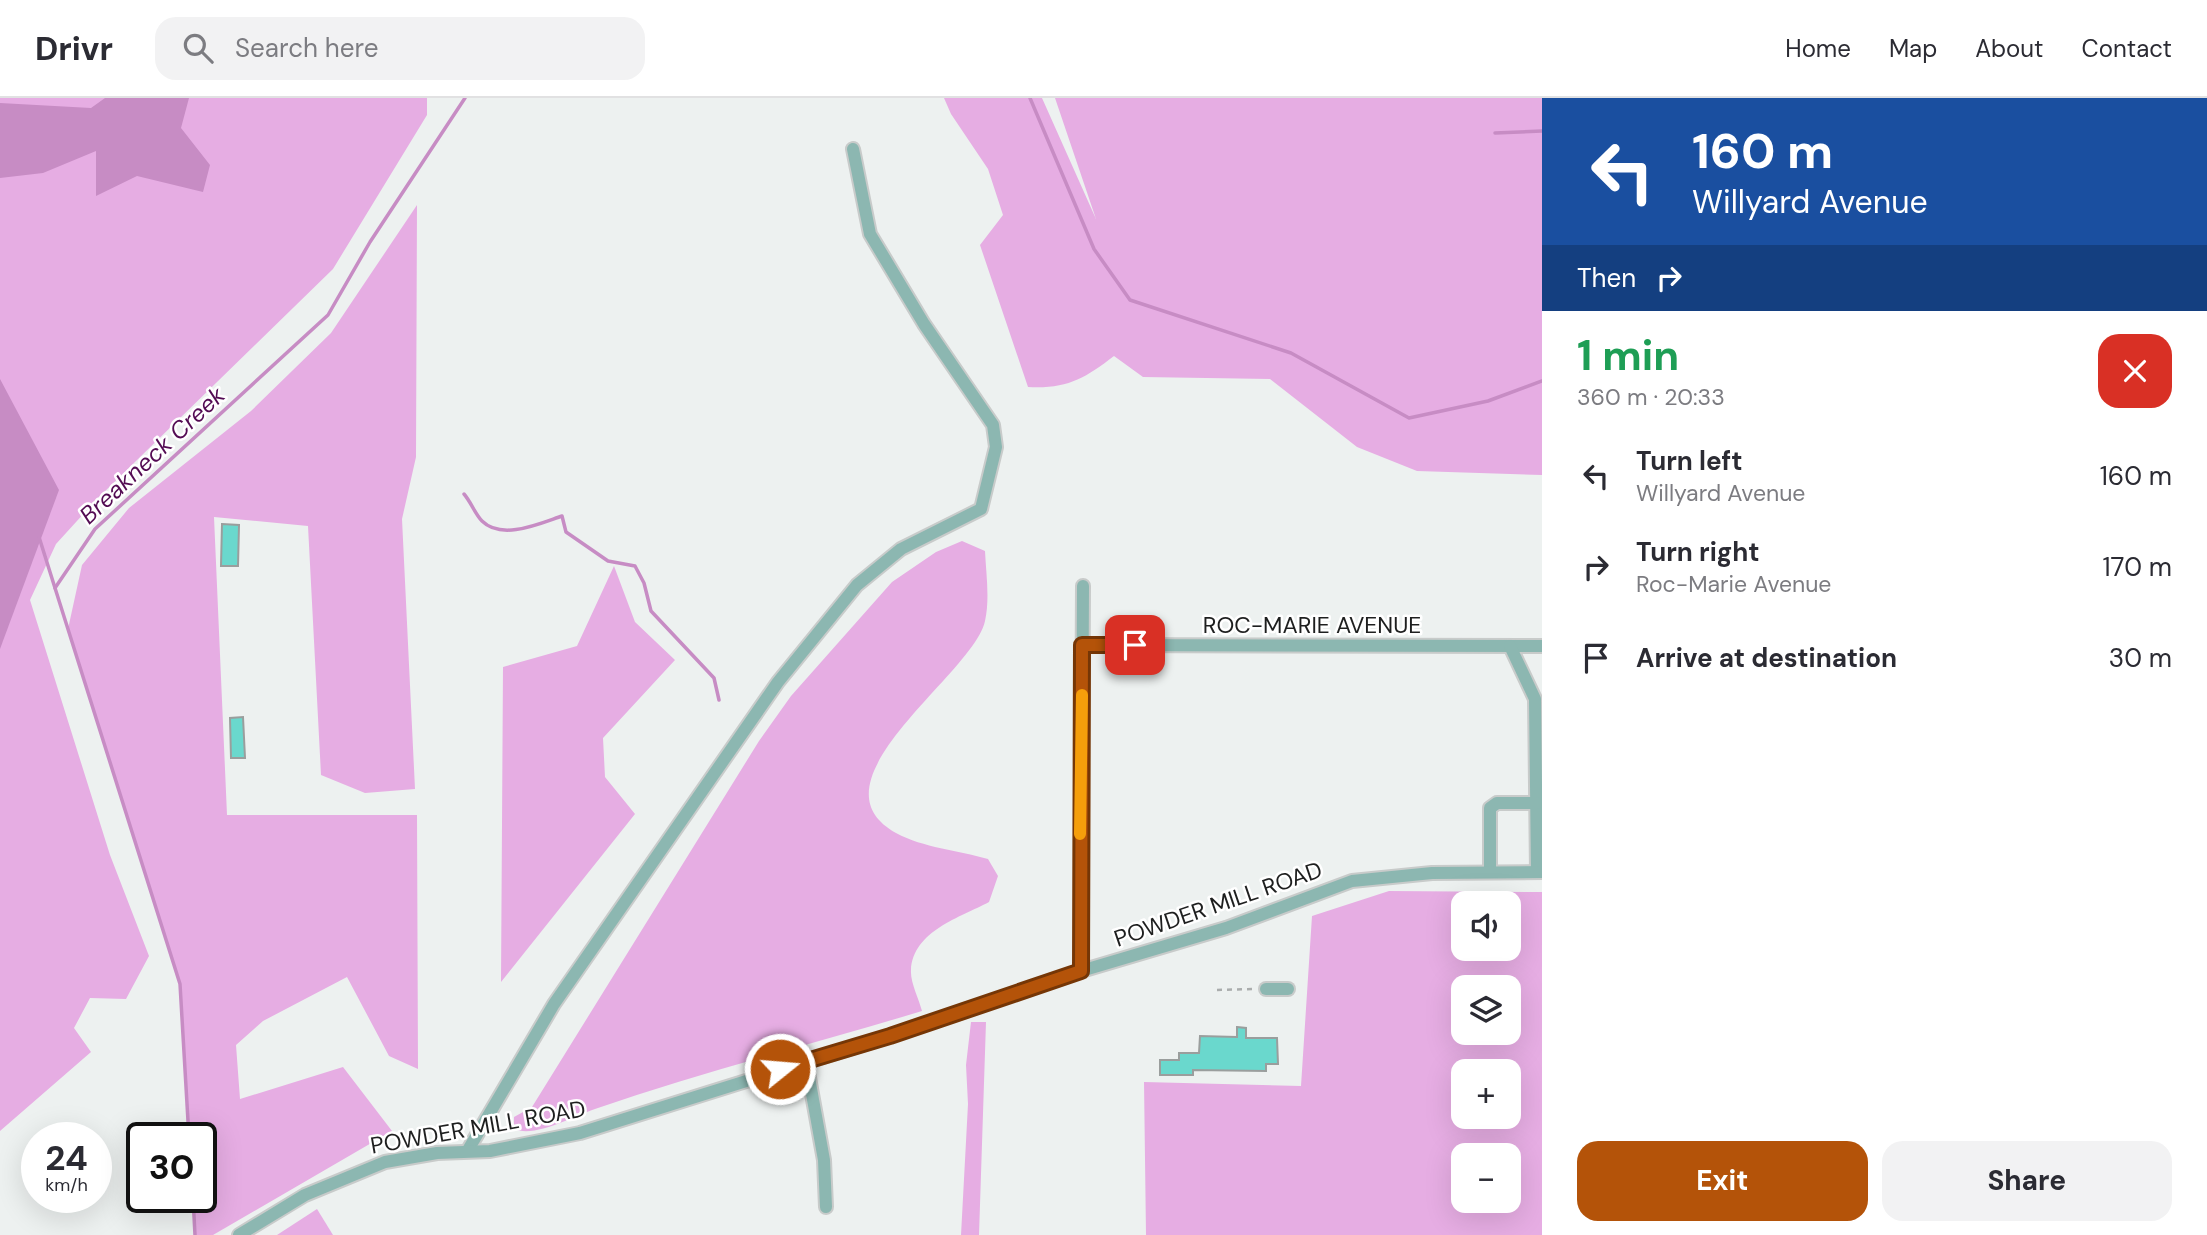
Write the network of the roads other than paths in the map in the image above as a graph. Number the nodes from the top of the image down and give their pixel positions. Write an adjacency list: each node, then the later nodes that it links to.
1 (853, 149): 13 (street)
2 (1083, 586): 3 (street)
3 (1082, 645): 4 (street, ROC-MARIE AVENUE); 9 (street)
4 (1510, 646): 5 (street, ROC-MARIE AVENUE); 6 (street)
5 (1542, 646)
6 (1536, 803): 7 (street); 8 (street)
7 (1490, 872): 8 (street, POWDER MILL ROAD); 9 (street, POWDER MILL ROAD)
8 (1539, 872)
9 (1081, 971): 12 (street, POWDER MILL ROAD)
10 (1266, 989): 11 (street)
11 (1288, 989)
12 (806, 1061): 13 (street, POWDER MILL ROAD); 14 (street)
13 (468, 1150): 15 (street, POWDER MILL ROAD)
14 (826, 1207)
15 (240, 1234)

